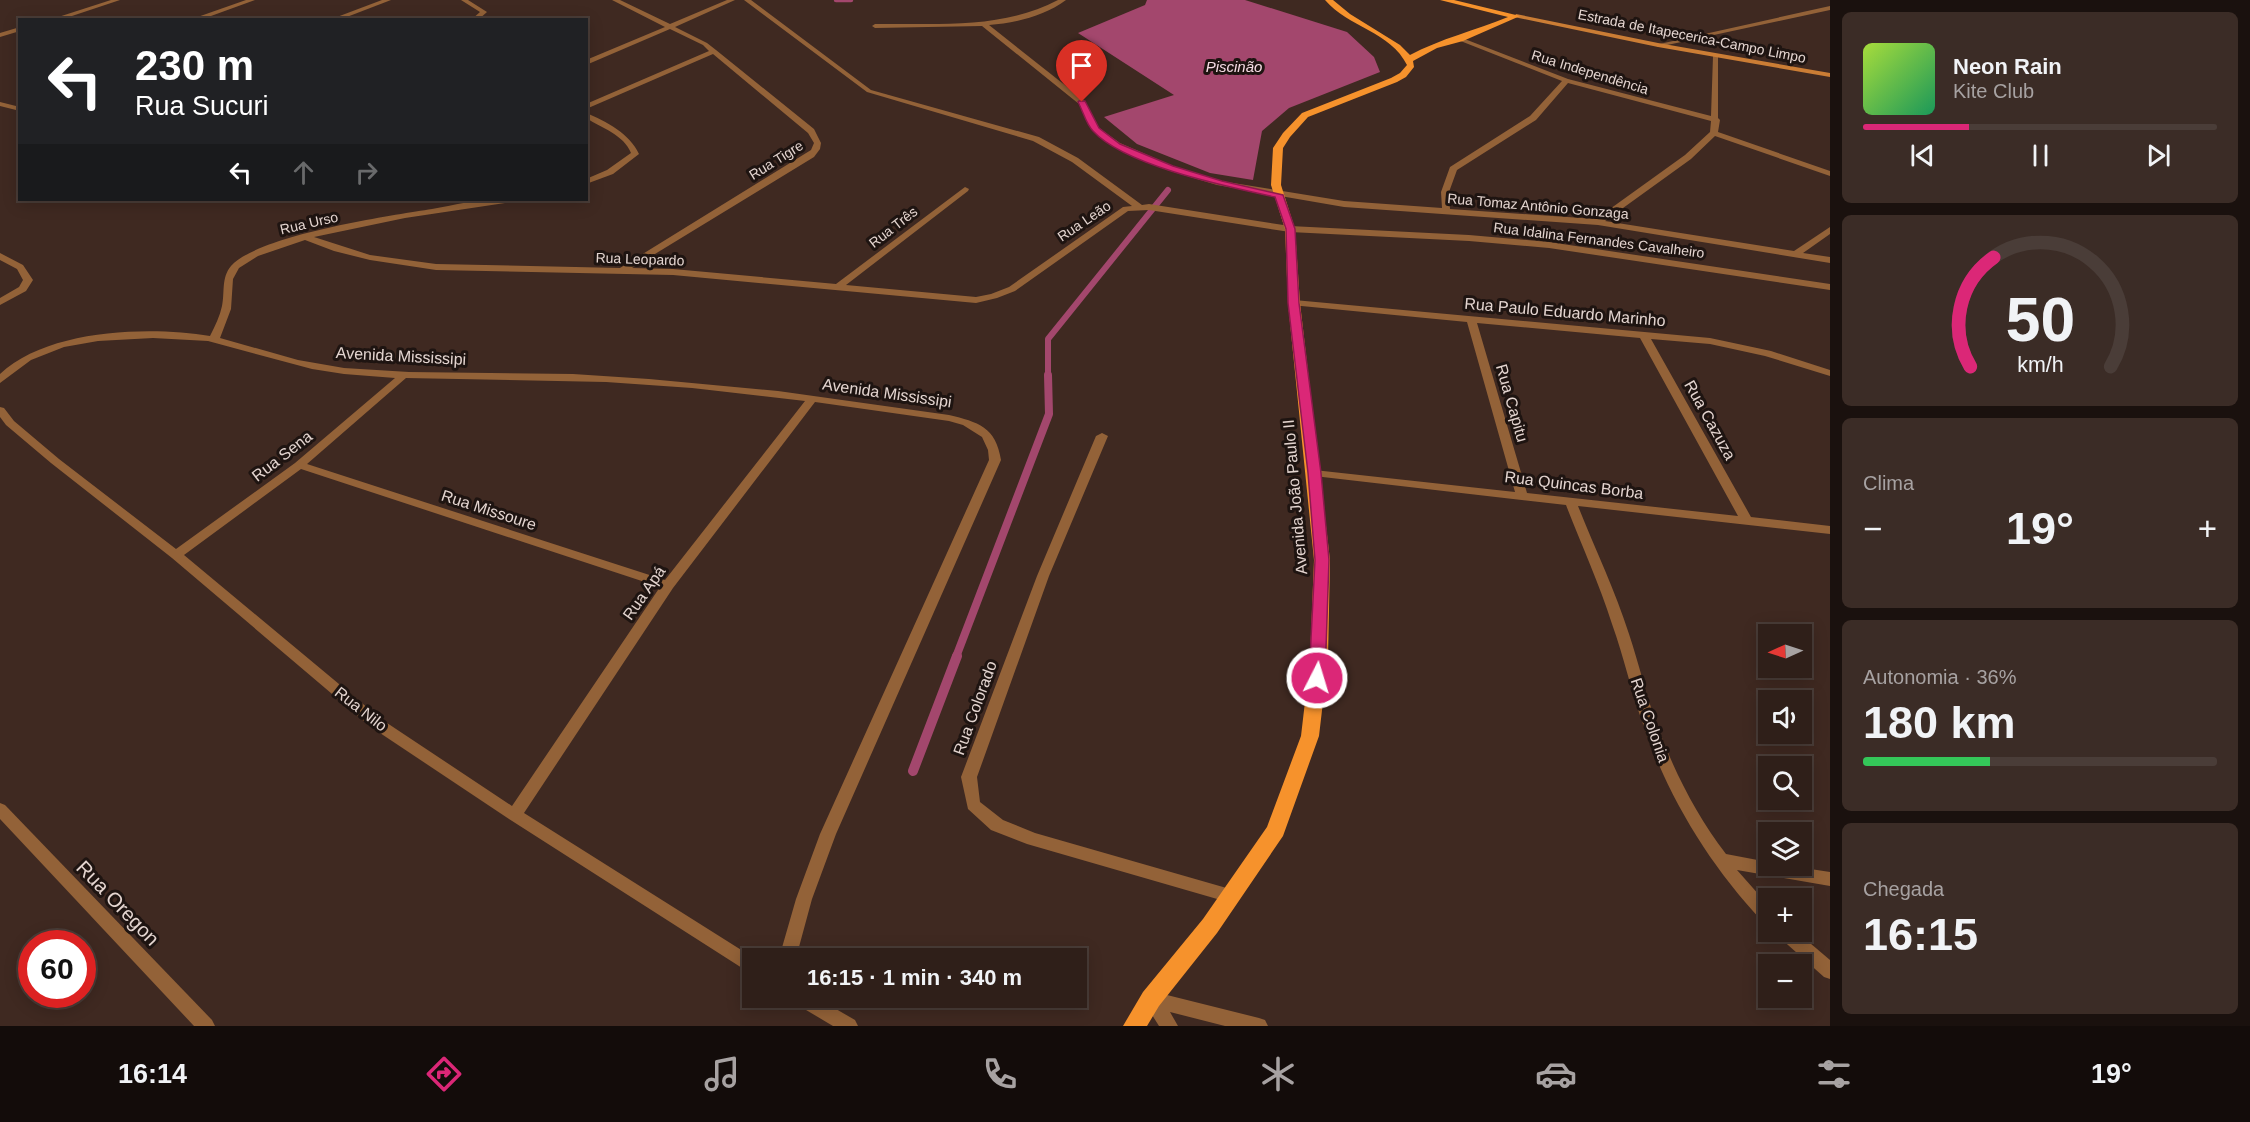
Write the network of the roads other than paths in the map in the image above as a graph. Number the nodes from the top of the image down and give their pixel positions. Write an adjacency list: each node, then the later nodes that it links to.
1 (117, 0): 14 (street)
2 (252, 0): 15 (street)
3 (388, 0): 16 (street)
4 (464, 0): 12 (street)
5 (615, 0): 20 (street)
6 (732, 0): 20 (street)
7 (747, 0): 45 (street)
8 (1063, 0): 19 (street)
9 (1329, 0): 25 (main road)
10 (1444, 0): 13 (main road, Estrada de Itapecerica-Campo Limpo)
11 (1830, 8): 26 (street)
12 (483, 15): 17 (street); 18 (street)
13 (1516, 16): 24 (main road); 26 (main road, Estrada de Itapecerica-Campo Limpo)
14 (58, 18)
15 (198, 18)
16 (338, 18)
17 (478, 18)
18 (490, 18)
19 (984, 24): 21 (street); 43 (street, Rua Tomaz Antônio Gonzaga)
20 (672, 26): 28 (street); 31 (street)
21 (875, 26)
22 (18, 30): 23 (street)
23 (0, 35)
24 (1460, 39): 27 (main road); 33 (street, Rua Independência)
25 (1389, 40): 27 (main road); 30 (main road)
26 (1658, 45): 29 (main road, Estrada de Itapecerica-Campo Limpo)
27 (1429, 47): 30 (main road)
28 (714, 51): 35 (street); 54 (street, Rua Tigre)
29 (1716, 56): 32 (main road, Estrada de Itapecerica-Campo Limpo); 38 (street)
30 (1410, 59): 43 (main road, Avenida João Paulo II)
31 (588, 60)
32 (1830, 75)
33 (1566, 80): 38 (street, Rua Independência); 46 (street)
34 (0, 104): 36 (street)
35 (588, 106)
36 (18, 108)
37 (588, 116): 41 (street)
38 (1716, 120): 39 (street)
39 (1714, 133): 40 (street); 47 (street)
40 (1830, 174)
41 (588, 181)
42 (964, 189): 55 (street, Rua Três)
43 (1280, 199): 46 (street, Rua Tomaz Antônio Gonzaga); 48 (main road, Avenida João Paulo II)
44 (499, 201): 50 (street, Rua Urso)
45 (1139, 207): 48 (street, Rua Leão); 57 (street, Rua Leão)
46 (1446, 211): 47 (street, Rua Tomaz Antônio Gonzaga)
47 (1598, 222): 51 (street, Rua Tomaz Antônio Gonzaga)
48 (1289, 225): 56 (street, Rua Idalina Fernandes Cavalheiro); 59 (main road, Avenida João Paulo II)
49 (1830, 230): 51 (street)
50 (306, 237): 54 (street, Rua Leopardo); 62 (street, Rua Urso)
51 (1796, 254): 53 (street, Rua Tomaz Antônio Gonzaga)
52 (0, 256): 58 (street)
53 (1830, 260)
54 (623, 270): 55 (street, Rua Leopardo)
55 (838, 287): 57 (street, Rua Leopardo)
56 (1830, 287)
57 (976, 300)
58 (0, 302)
59 (1294, 303): 60 (street, Rua Paulo Eduardo Marinho); 70 (main road, Avenida João Paulo II)
60 (1471, 319): 61 (street, Rua Paulo Eduardo Marinho); 71 (street, Rua Capitu)
61 (1644, 335): 63 (street, Rua Paulo Eduardo Marinho); 73 (street, Rua Cazuza)
62 (214, 339): 64 (street, Avenida Mississipi); 65 (street)
63 (1830, 373)
64 (404, 375): 66 (street, Avenida Mississipi); 69 (street, Rua Sena)
65 (0, 381)
66 (812, 399): 76 (street, Rua Apá); 84 (street, Avenida Mississipi)
67 (0, 410): 75 (street, Rua Nilo)
68 (1102, 436): 81 (street, Rua Colorado)
69 (299, 465): 75 (street, Rua Sena); 76 (street, Rua Missoure)
70 (1314, 473): 71 (street, Rua Quincas Borba); 81 (main road, Avenida João Paulo II)
71 (1522, 495): 72 (street, Rua Quincas Borba)
72 (1571, 502): 73 (street, Rua Quincas Borba); 79 (street, Rua Colonia)
73 (1747, 520): 74 (street, Rua Quincas Borba)
74 (1830, 530)
75 (176, 555): 78 (street, Rua Nilo)
76 (668, 585): 78 (street, Rua Apá)
77 (0, 809): 89 (street, Rua Oregon)
78 (514, 815): 85 (street, Rua Nilo)
79 (1719, 860): 80 (street); 82 (street, Rua Colonia)
80 (1830, 879)
81 (1231, 896): 87 (main road, Avenida João Paulo II)
82 (1758, 906)
83 (1797, 942): 86 (street)
84 (791, 948)
85 (742, 960)
86 (1830, 971)
87 (1151, 999): 91 (main road, Avenida João Paulo II); 92 (street); 93 (street)
88 (819, 1008): 90 (street)
89 (206, 1026)
90 (849, 1026)
91 (1134, 1026)
92 (1169, 1026)
93 (1259, 1026)

